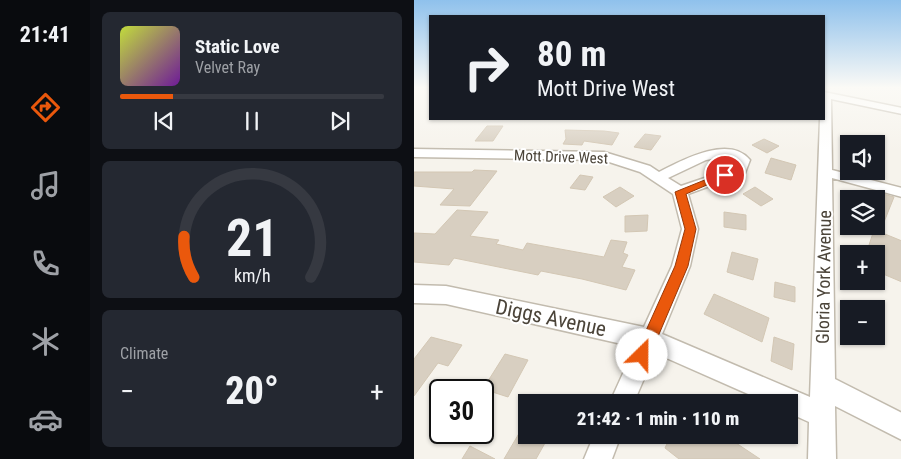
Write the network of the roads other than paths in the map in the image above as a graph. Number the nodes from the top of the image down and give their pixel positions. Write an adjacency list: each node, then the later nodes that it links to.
1 (825, 108): 3 (street, Gloria York Avenue)
2 (414, 153): 4 (street, Mott Drive West)
3 (826, 172): 6 (street); 9 (street, Gloria York Avenue)
4 (659, 177): 5 (street, Mott Drive West); 5 (street)
5 (680, 192): 8 (street)
6 (901, 193)
7 (414, 294): 8 (street, Diggs Avenue)
8 (649, 339): 10 (street); 11 (street, Diggs Avenue)
9 (823, 386): 11 (street, Gloria York Avenue); 12 (street)
10 (625, 394)
11 (823, 415): 15 (street, Gloria York Avenue)
12 (901, 426)
13 (604, 444): 14 (street)
14 (598, 459)
15 (822, 459)

